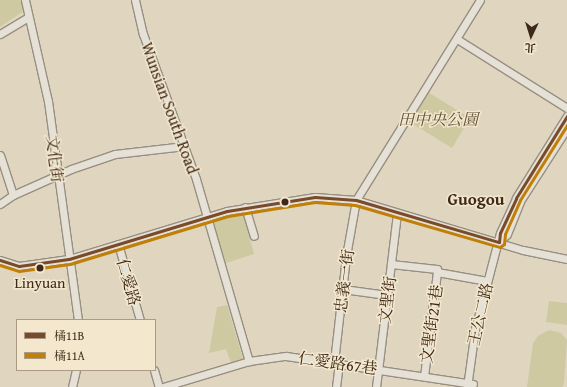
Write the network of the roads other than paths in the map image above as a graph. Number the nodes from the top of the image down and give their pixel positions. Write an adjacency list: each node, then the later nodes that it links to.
1 (25, 0): 4 (street, 文化街)
2 (135, 0): 10 (street, Wunsian South Road)
3 (480, 0): 6 (street)
4 (28, 17): 5 (street); 12 (street, 文化街)
5 (0, 34)
6 (457, 40): 7 (street); 14 (street)
7 (567, 108)
8 (567, 116): 20 (street, 王公二路)
9 (567, 128): 20 (street)
10 (185, 146): 12 (street); 18 (street, Wunsian South Road)
11 (0, 155): 13 (street)
12 (56, 176): 13 (street); 22 (street, 文化街)
13 (13, 195): 15 (street)
14 (356, 200): 16 (street); 17 (street); 28 (street, 忠義一街)
15 (0, 204)
16 (245, 207): 18 (street); 19 (street)
17 (397, 213): 20 (street); 25 (street, 文聖街)
18 (206, 216): 21 (street); 32 (street, Wunsian South Road)
19 (254, 236)
20 (499, 242): 23 (street); 27 (street, 王公二路)
21 (118, 244): 22 (street); 31 (street, 仁愛路)
22 (69, 259): 24 (street); 30 (street, 文化街)
23 (567, 259)
24 (0, 260)
25 (391, 264): 26 (street, 文聖街21巷); 29 (street, 文聖街)
26 (437, 272): 27 (street); 37 (street, 文聖街21巷)
27 (487, 281): 38 (street, 王公二路)
28 (343, 289): 29 (street); 33 (street, 忠義一街)
29 (387, 295): 34 (street, 文聖街)
30 (78, 319)
31 (140, 319)
32 (249, 361): 33 (street, 仁愛路67巷); 41 (street, 仁愛路67巷)
33 (336, 362): 34 (street, 仁愛路67巷); 42 (street, 忠義一街)
34 (378, 369): 37 (street, 仁愛路67巷); 43 (street, 文聖街)
35 (76, 371): 39 (street)
36 (154, 371): 40 (street)
37 (424, 376): 38 (street, 仁愛路67巷)
38 (469, 384)
39 (72, 387)
40 (159, 387)
41 (162, 387)
42 (336, 387)
43 (376, 387)

